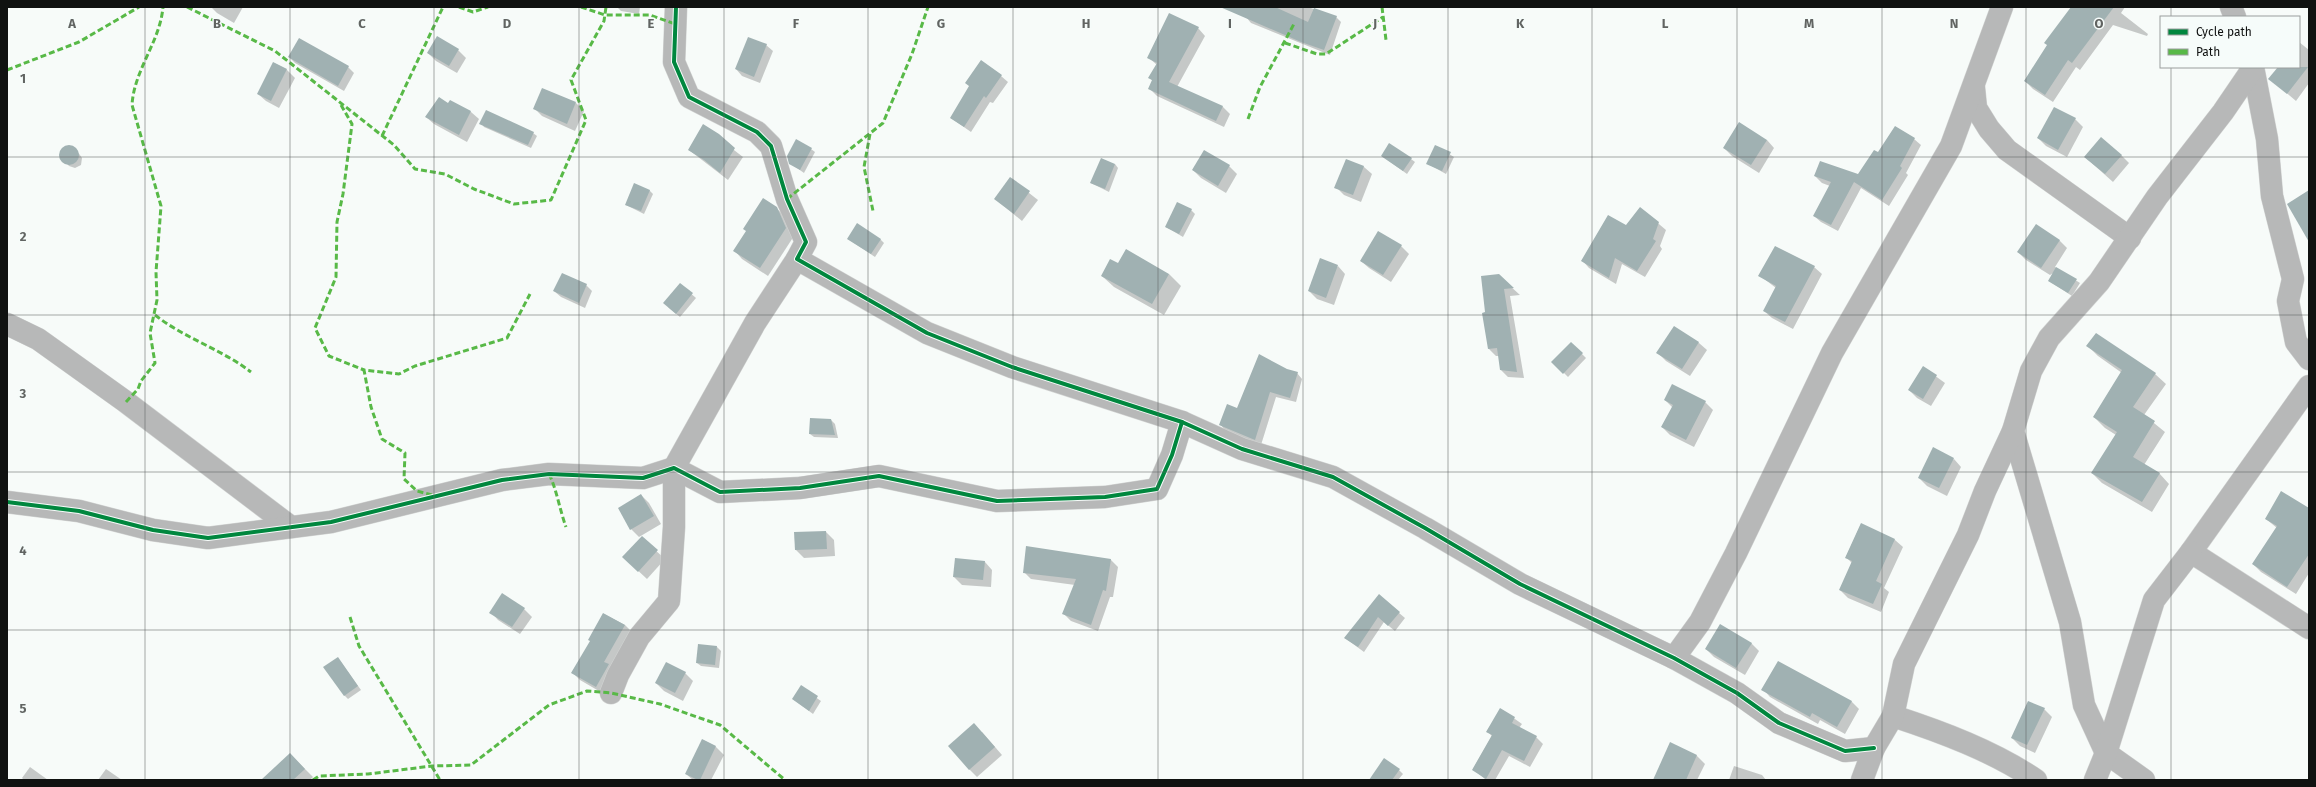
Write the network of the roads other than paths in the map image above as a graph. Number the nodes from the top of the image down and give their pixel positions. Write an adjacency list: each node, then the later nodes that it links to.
1 (676, 7): 6 (street)
2 (2002, 7): 4 (street)
3 (2253, 68): 5 (street); 8 (street)
4 (1974, 88): 5 (street); 17 (street)
5 (2130, 238): 11 (street)
6 (797, 259): 10 (street); 12 (street)
7 (7, 324): 14 (street)
8 (2309, 359)
9 (2309, 386): 15 (street)
10 (1182, 422): 12 (street); 17 (street)
11 (2013, 431): 19 (street); 21 (street)
12 (674, 468): 14 (street); 18 (street)
13 (7, 502): 14 (street)
14 (291, 527)
15 (2191, 552): 16 (street); 21 (street)
16 (2309, 628)
17 (1674, 658): 20 (street)
18 (611, 693)
19 (1893, 716): 20 (street); 23 (street)
20 (1874, 748): 22 (street)
21 (2106, 752): 24 (street); 25 (street)
22 (1862, 780)
23 (2036, 780)
24 (2095, 780)
25 (2144, 780)

